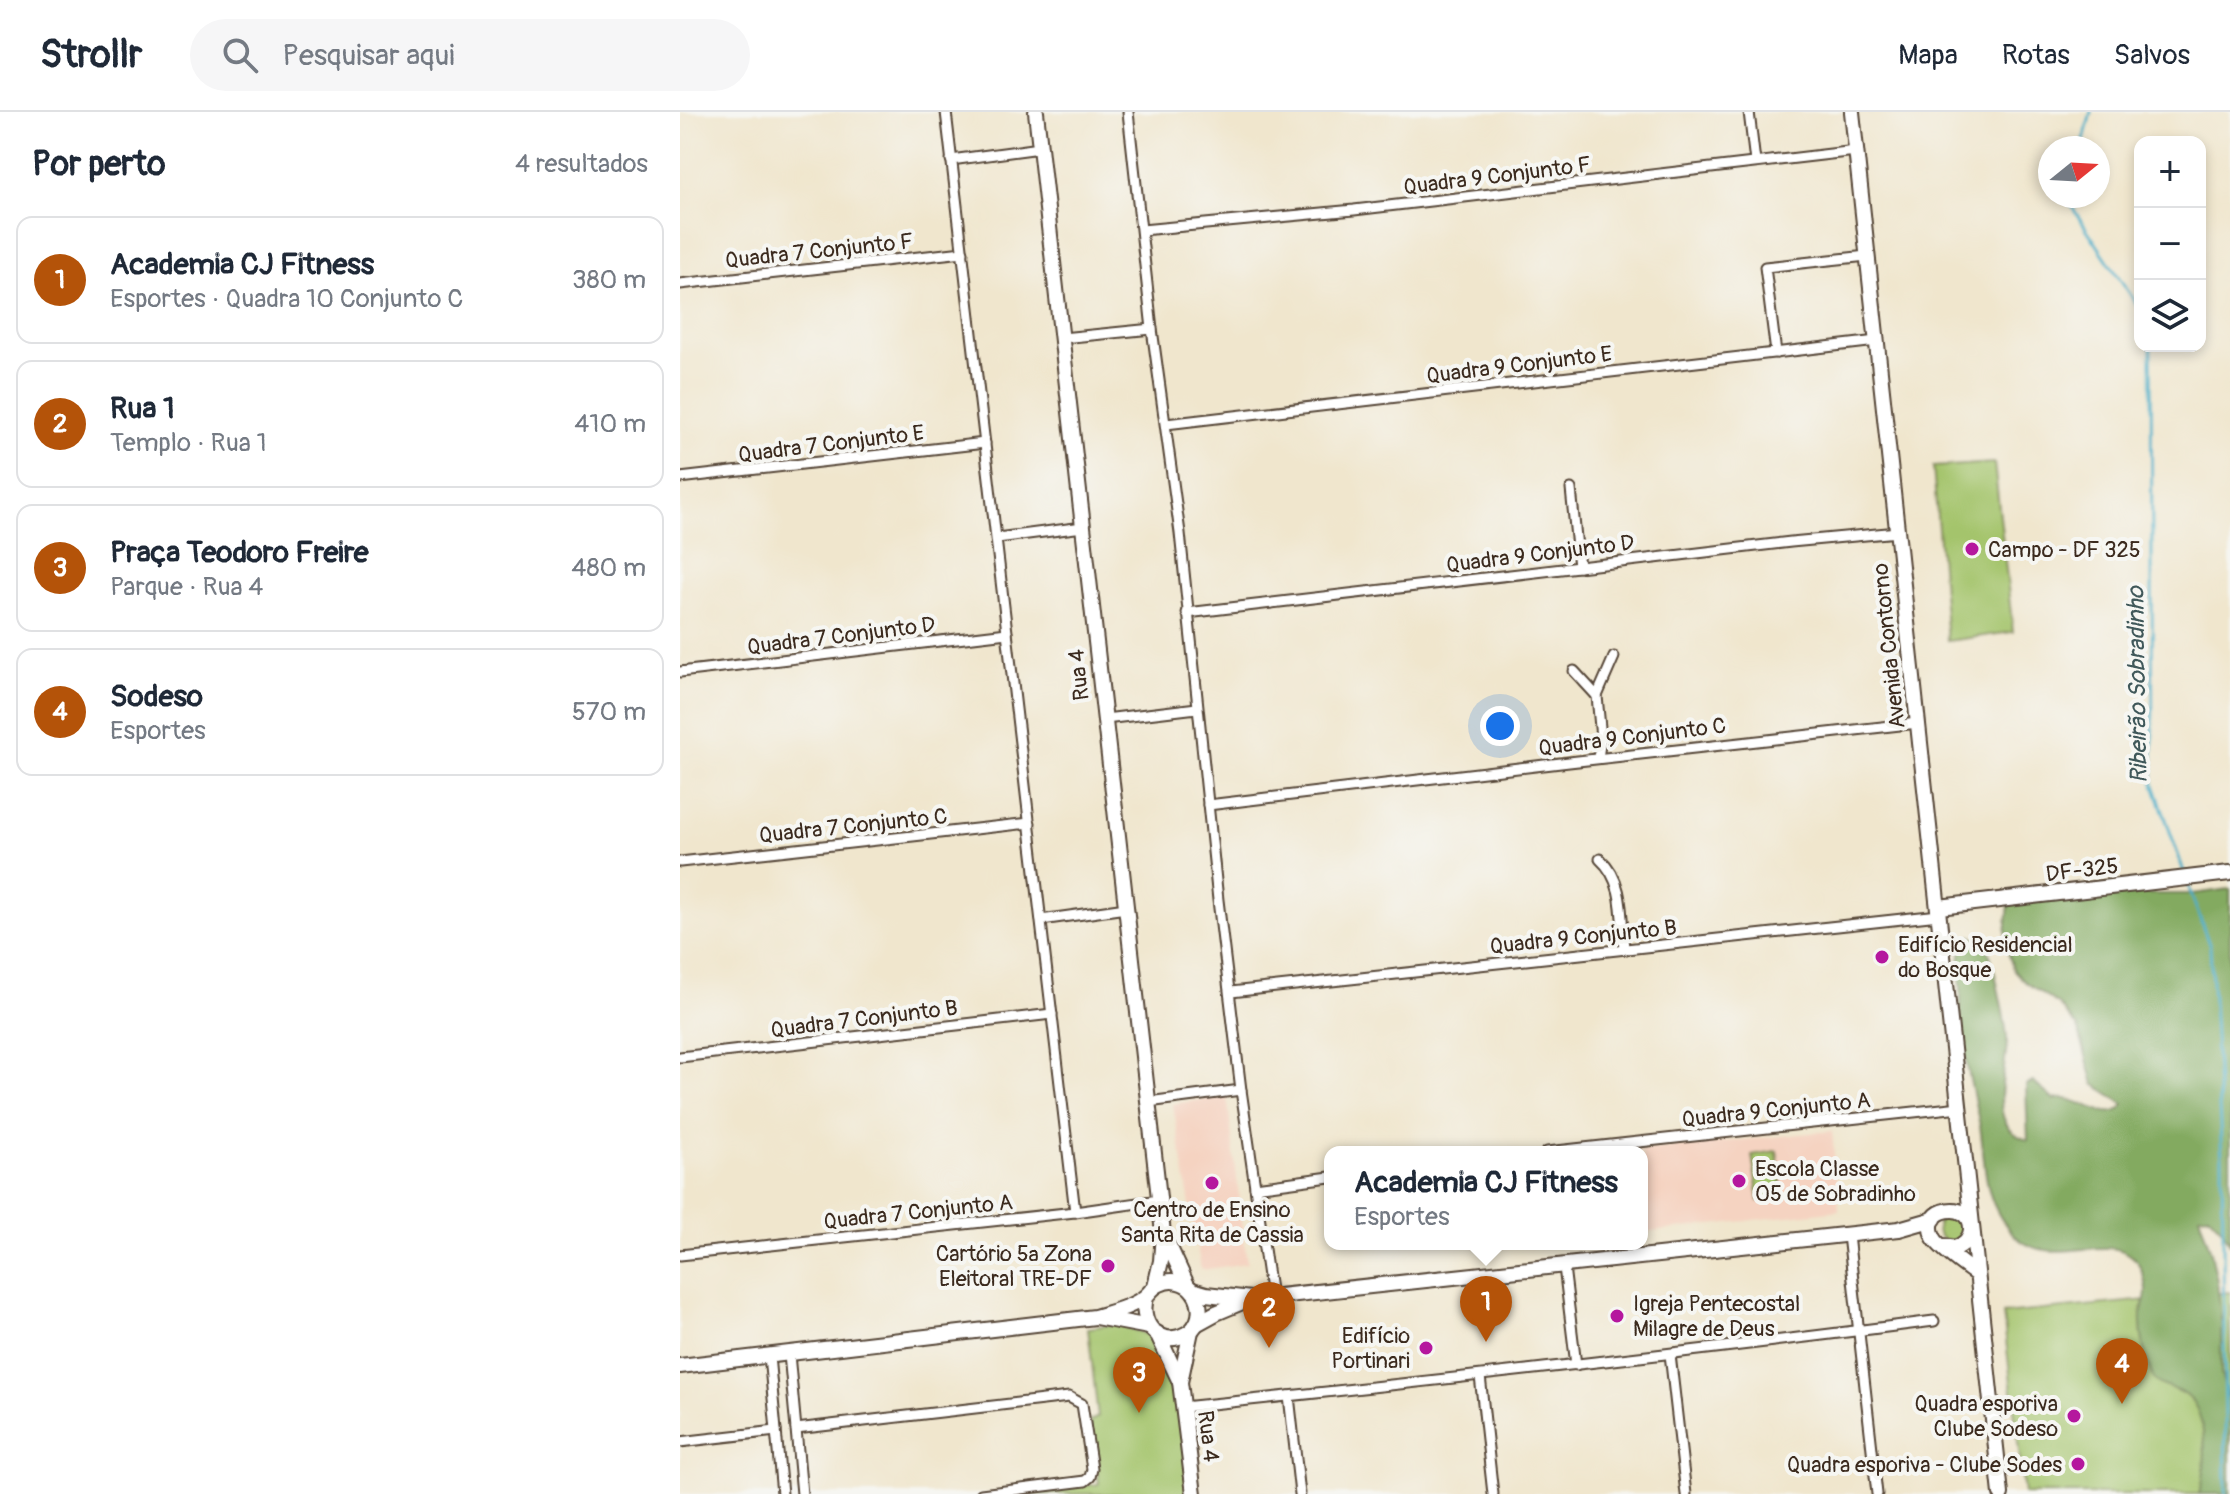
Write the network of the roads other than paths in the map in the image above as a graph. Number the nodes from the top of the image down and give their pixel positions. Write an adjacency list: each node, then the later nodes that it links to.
1 (946, 112): 8 (street)
2 (1036, 112): 6 (street, Rua 4)
3 (1128, 112): 10 (street)
4 (1749, 112): 9 (street)
5 (1852, 112): 7 (street, Avenida Contorno)
6 (1040, 148): 8 (street); 15 (street, Rua 4)
7 (1856, 151): 9 (street, Quadra 9 Conjunto F); 12 (street, Avenida Contorno)
8 (951, 160): 11 (street)
9 (1755, 162): 10 (street, Quadra 9 Conjunto F)
10 (1142, 230): 14 (street)
11 (963, 252): 13 (street, Quadra 7 Conjunto F); 19 (street)
12 (1867, 256): 16 (street, Avenida Contorno); 17 (street)
13 (680, 284)
14 (1152, 329): 15 (street); 18 (street)
15 (1062, 338): 22 (street, Rua 4)
16 (1877, 341): 17 (street, Quadra 9 Conjunto E); 23 (street, Avenida Contorno)
17 (1776, 353): 18 (street, Quadra 9 Conjunto E)
18 (1166, 424): 26 (street)
19 (985, 443): 20 (street, Quadra 7 Conjunto E); 24 (street)
20 (680, 478)
21 (1571, 489): 25 (street)
22 (1083, 527): 24 (street); 33 (street, Rua 4)
23 (1898, 532): 25 (street, Quadra 9 Conjunto D); 34 (street, Avenida Contorno)
24 (997, 538): 27 (street)
25 (1579, 567): 26 (street, Quadra 9 Conjunto D)
26 (1187, 613): 32 (street)
27 (1007, 633): 30 (street, Quadra 7 Conjunto D); 37 (street)
28 (1614, 657): 31 (street)
29 (1574, 671): 31 (street)
30 (680, 672)
31 (1597, 696): 35 (street)
32 (1197, 708): 33 (street); 36 (street)
33 (1105, 719): 41 (street, Rua 4)
34 (1918, 723): 35 (street, Quadra 9 Conjunto C); 42 (street, Avenida Contorno)
35 (1598, 758): 36 (street, Quadra 9 Conjunto C)
36 (1208, 805): 45 (street)
37 (1030, 823): 39 (street, Quadra 7 Conjunto C); 43 (street)
38 (1600, 859): 44 (street)
39 (680, 862)
40 (2230, 873): 42 (street, DF-325)
41 (1126, 908): 43 (street); 49 (street, Rua 4)
42 (1939, 911): 44 (street, Quadra 9 Conjunto B); 50 (street, Avenida Contorno)
43 (1041, 920): 46 (street)
44 (1624, 949): 45 (street, Quadra 9 Conjunto B)
45 (1231, 992): 48 (street)
46 (1052, 1014): 47 (street, Quadra 7 Conjunto B); 56 (street)
47 (680, 1057)
48 (1241, 1090): 49 (street); 54 (street)
49 (1148, 1102): 55 (street, Rua 4)
50 (1960, 1107): 51 (street, Quadra 9 Conjunto A); 52 (street, Avenida Contorno)
51 (1602, 1146)
52 (1966, 1175): 57 (street); 58 (street, Avenida Contorno)
53 (1324, 1178): 54 (street)
54 (1255, 1187): 68 (street)
55 (1159, 1200): 56 (street, Quadra 7 Conjunto A); 60 (street, Rua 4)
56 (1075, 1212): 63 (street, Quadra 7 Conjunto A)
57 (1940, 1214): 58 (street); 59 (street); 62 (street)
58 (1971, 1227): 62 (street); 65 (street, Avenida Contorno)
59 (1899, 1229): 61 (street); 62 (street)
60 (1163, 1233): 66 (street); 67 (street)
61 (1848, 1235): 64 (street); 74 (street)
62 (1939, 1244): 65 (street)
63 (680, 1255)
64 (1564, 1267): 68 (street); 78 (street)
65 (1976, 1274): 97 (street, Avenida Contorno)
66 (1190, 1288): 67 (street); 69 (street); 72 (street)
67 (1151, 1291): 70 (street); 73 (street)
68 (1271, 1297): 69 (street)
69 (1251, 1299): 72 (street)
70 (1095, 1317): 73 (street); 75 (street)
71 (1934, 1321): 74 (street)
72 (1194, 1328): 73 (street); 81 (street)
73 (1153, 1330): 81 (street)
74 (1858, 1330): 76 (street); 96 (street)
75 (789, 1354): 77 (street); 82 (street)
76 (1670, 1354): 78 (street); 95 (street)
77 (769, 1356): 79 (street); 83 (street)
78 (1576, 1365): 80 (street)
79 (680, 1366)
80 (1480, 1376): 84 (street); 94 (street)
81 (1180, 1382): 85 (street, Rua 4)
82 (792, 1394): 83 (street); 86 (street)
83 (773, 1396): 87 (street)
84 (1289, 1396): 85 (street); 93 (street)
85 (1183, 1407): 92 (street, Rua 4)
86 (796, 1429): 89 (street); 91 (street)
87 (776, 1431): 88 (street); 90 (street)
88 (680, 1442)
89 (802, 1491): 90 (street)
90 (782, 1492)
91 (981, 1494)
92 (1194, 1494)
93 (1300, 1494)
94 (1493, 1494)
95 (1686, 1494)
96 (1877, 1494)
97 (2001, 1494)

